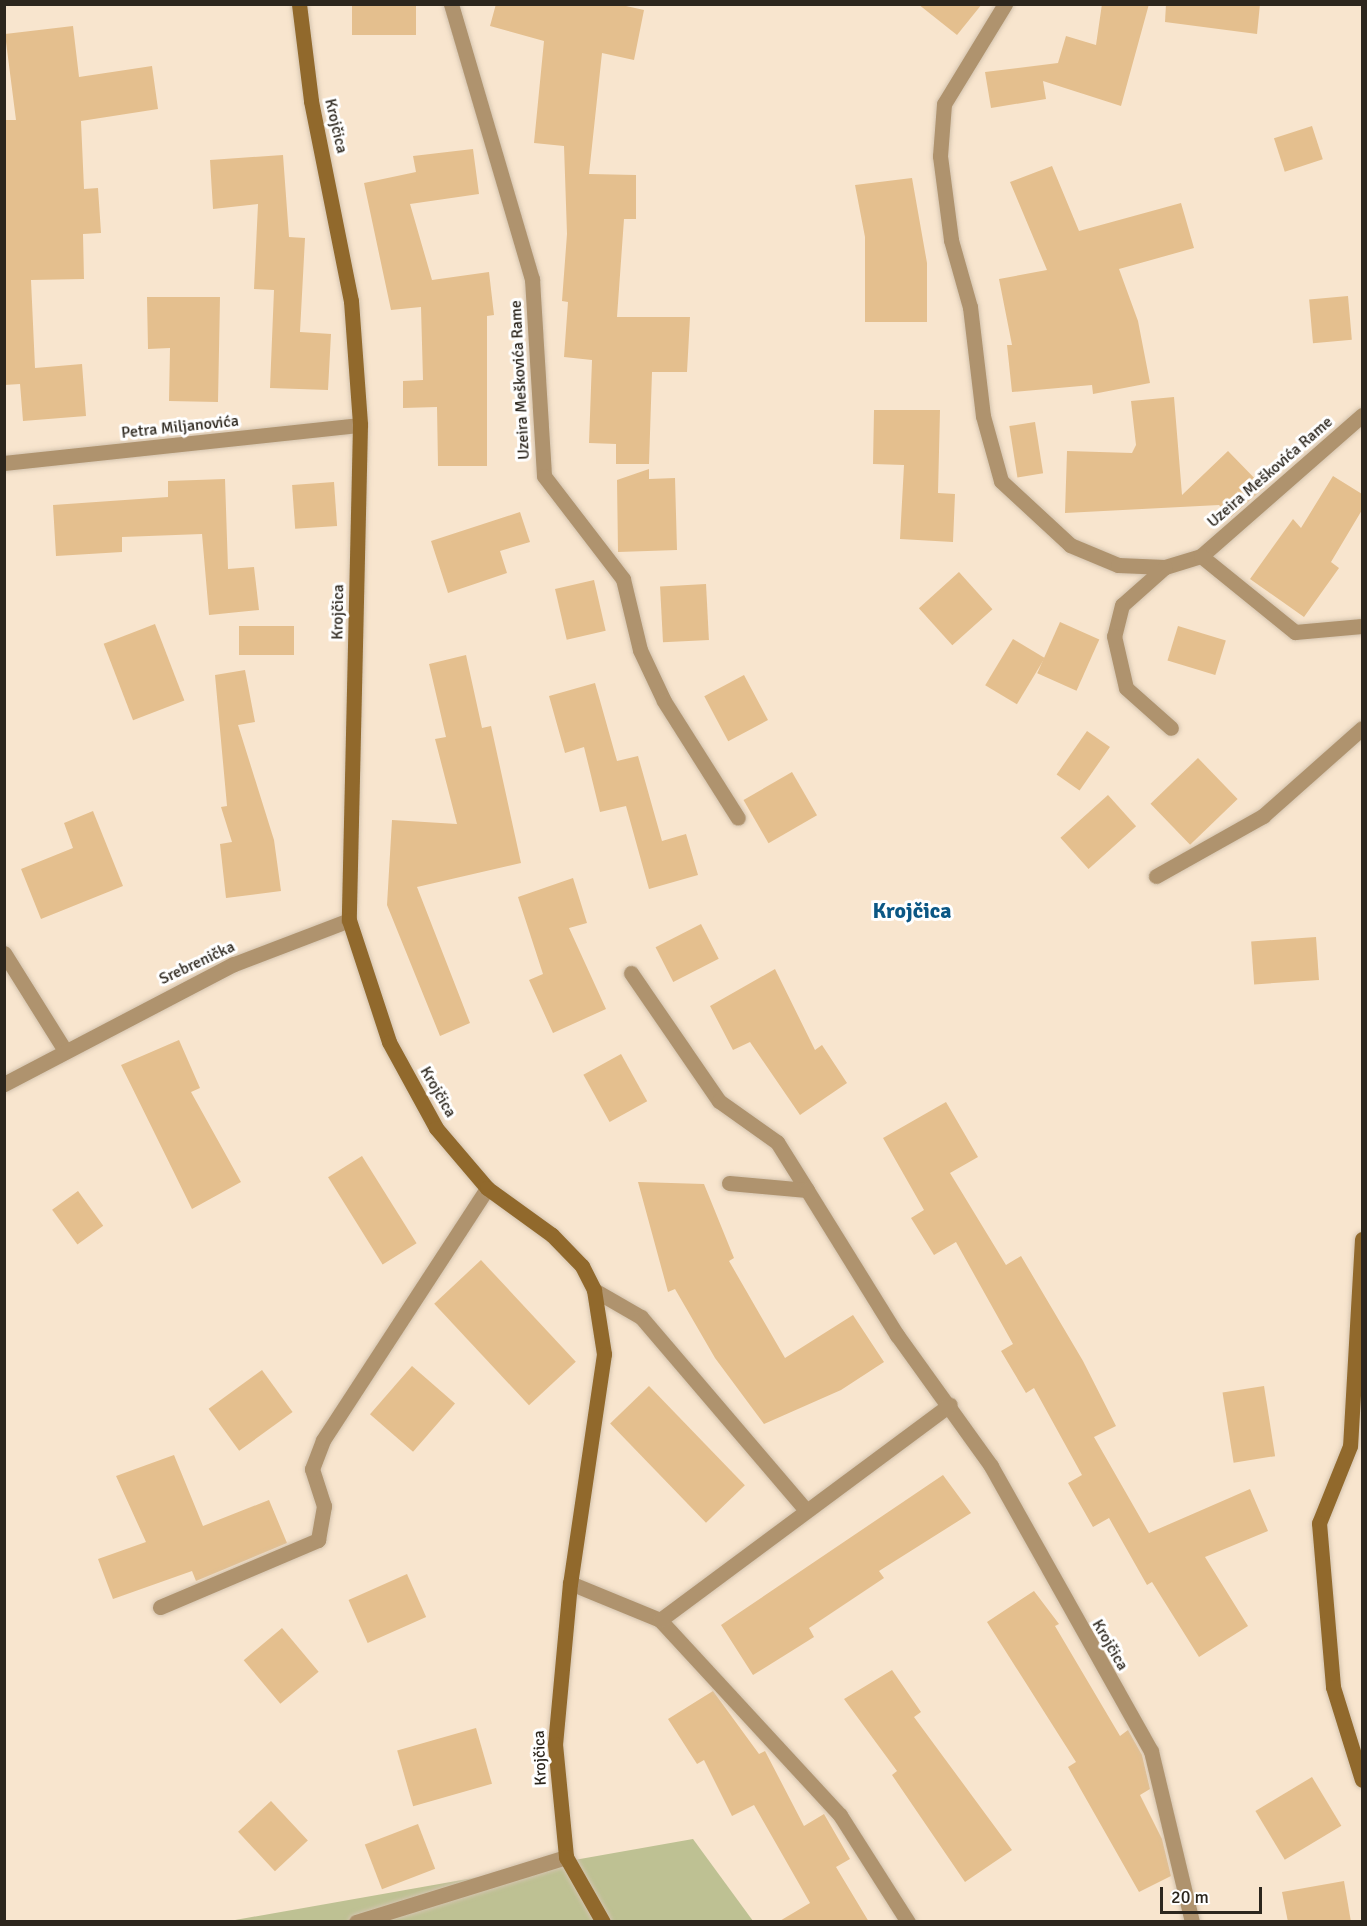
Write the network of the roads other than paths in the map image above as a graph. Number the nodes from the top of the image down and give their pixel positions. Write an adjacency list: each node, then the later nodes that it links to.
1 (299, 4): 5 (main road, Krojčica)
2 (451, 4): 14 (street, Uzeira Meškovića Rame)
3 (1005, 4): 10 (street, Uzeira Meškovića Rame)
4 (1362, 415): 9 (street, Uzeira Meškovića Rame)
5 (360, 425): 7 (street, Petra Miljanovića); 16 (main road, Krojčica)
6 (4, 458): 7 (street)
7 (24, 461): 8 (street, Petra Miljanovića)
8 (4, 463)
9 (1201, 556): 10 (street, Uzeira Meškovića Rame); 11 (street)
10 (1165, 567): 12 (street)
11 (1362, 626)
12 (1171, 728)
13 (1362, 728): 15 (street)
14 (738, 818)
15 (1156, 876)
16 (350, 920): 19 (street, Srebrenička); 22 (main road, Krojčica)
17 (4, 953): 19 (street)
18 (631, 973): 23 (street, Krojčica)
19 (64, 1049): 20 (street, Srebrenička)
20 (4, 1084)
21 (729, 1183): 23 (street)
22 (488, 1188): 25 (main road, Krojčica); 29 (street)
23 (807, 1190): 26 (street, Krojčica)
24 (1362, 1239): 31 (main road)
25 (594, 1290): 27 (street); 28 (main road, Krojčica)
26 (950, 1405): 27 (street); 36 (street, Krojčica)
27 (805, 1509): 30 (street)
28 (570, 1583): 30 (street); 32 (main road, Krojčica)
29 (160, 1607)
30 (660, 1620): 35 (street)
31 (1362, 1780)
32 (566, 1857): 33 (street); 34 (main road, Krojčica)
33 (356, 1922)
34 (603, 1922)
35 (908, 1922)
36 (1192, 1922)

